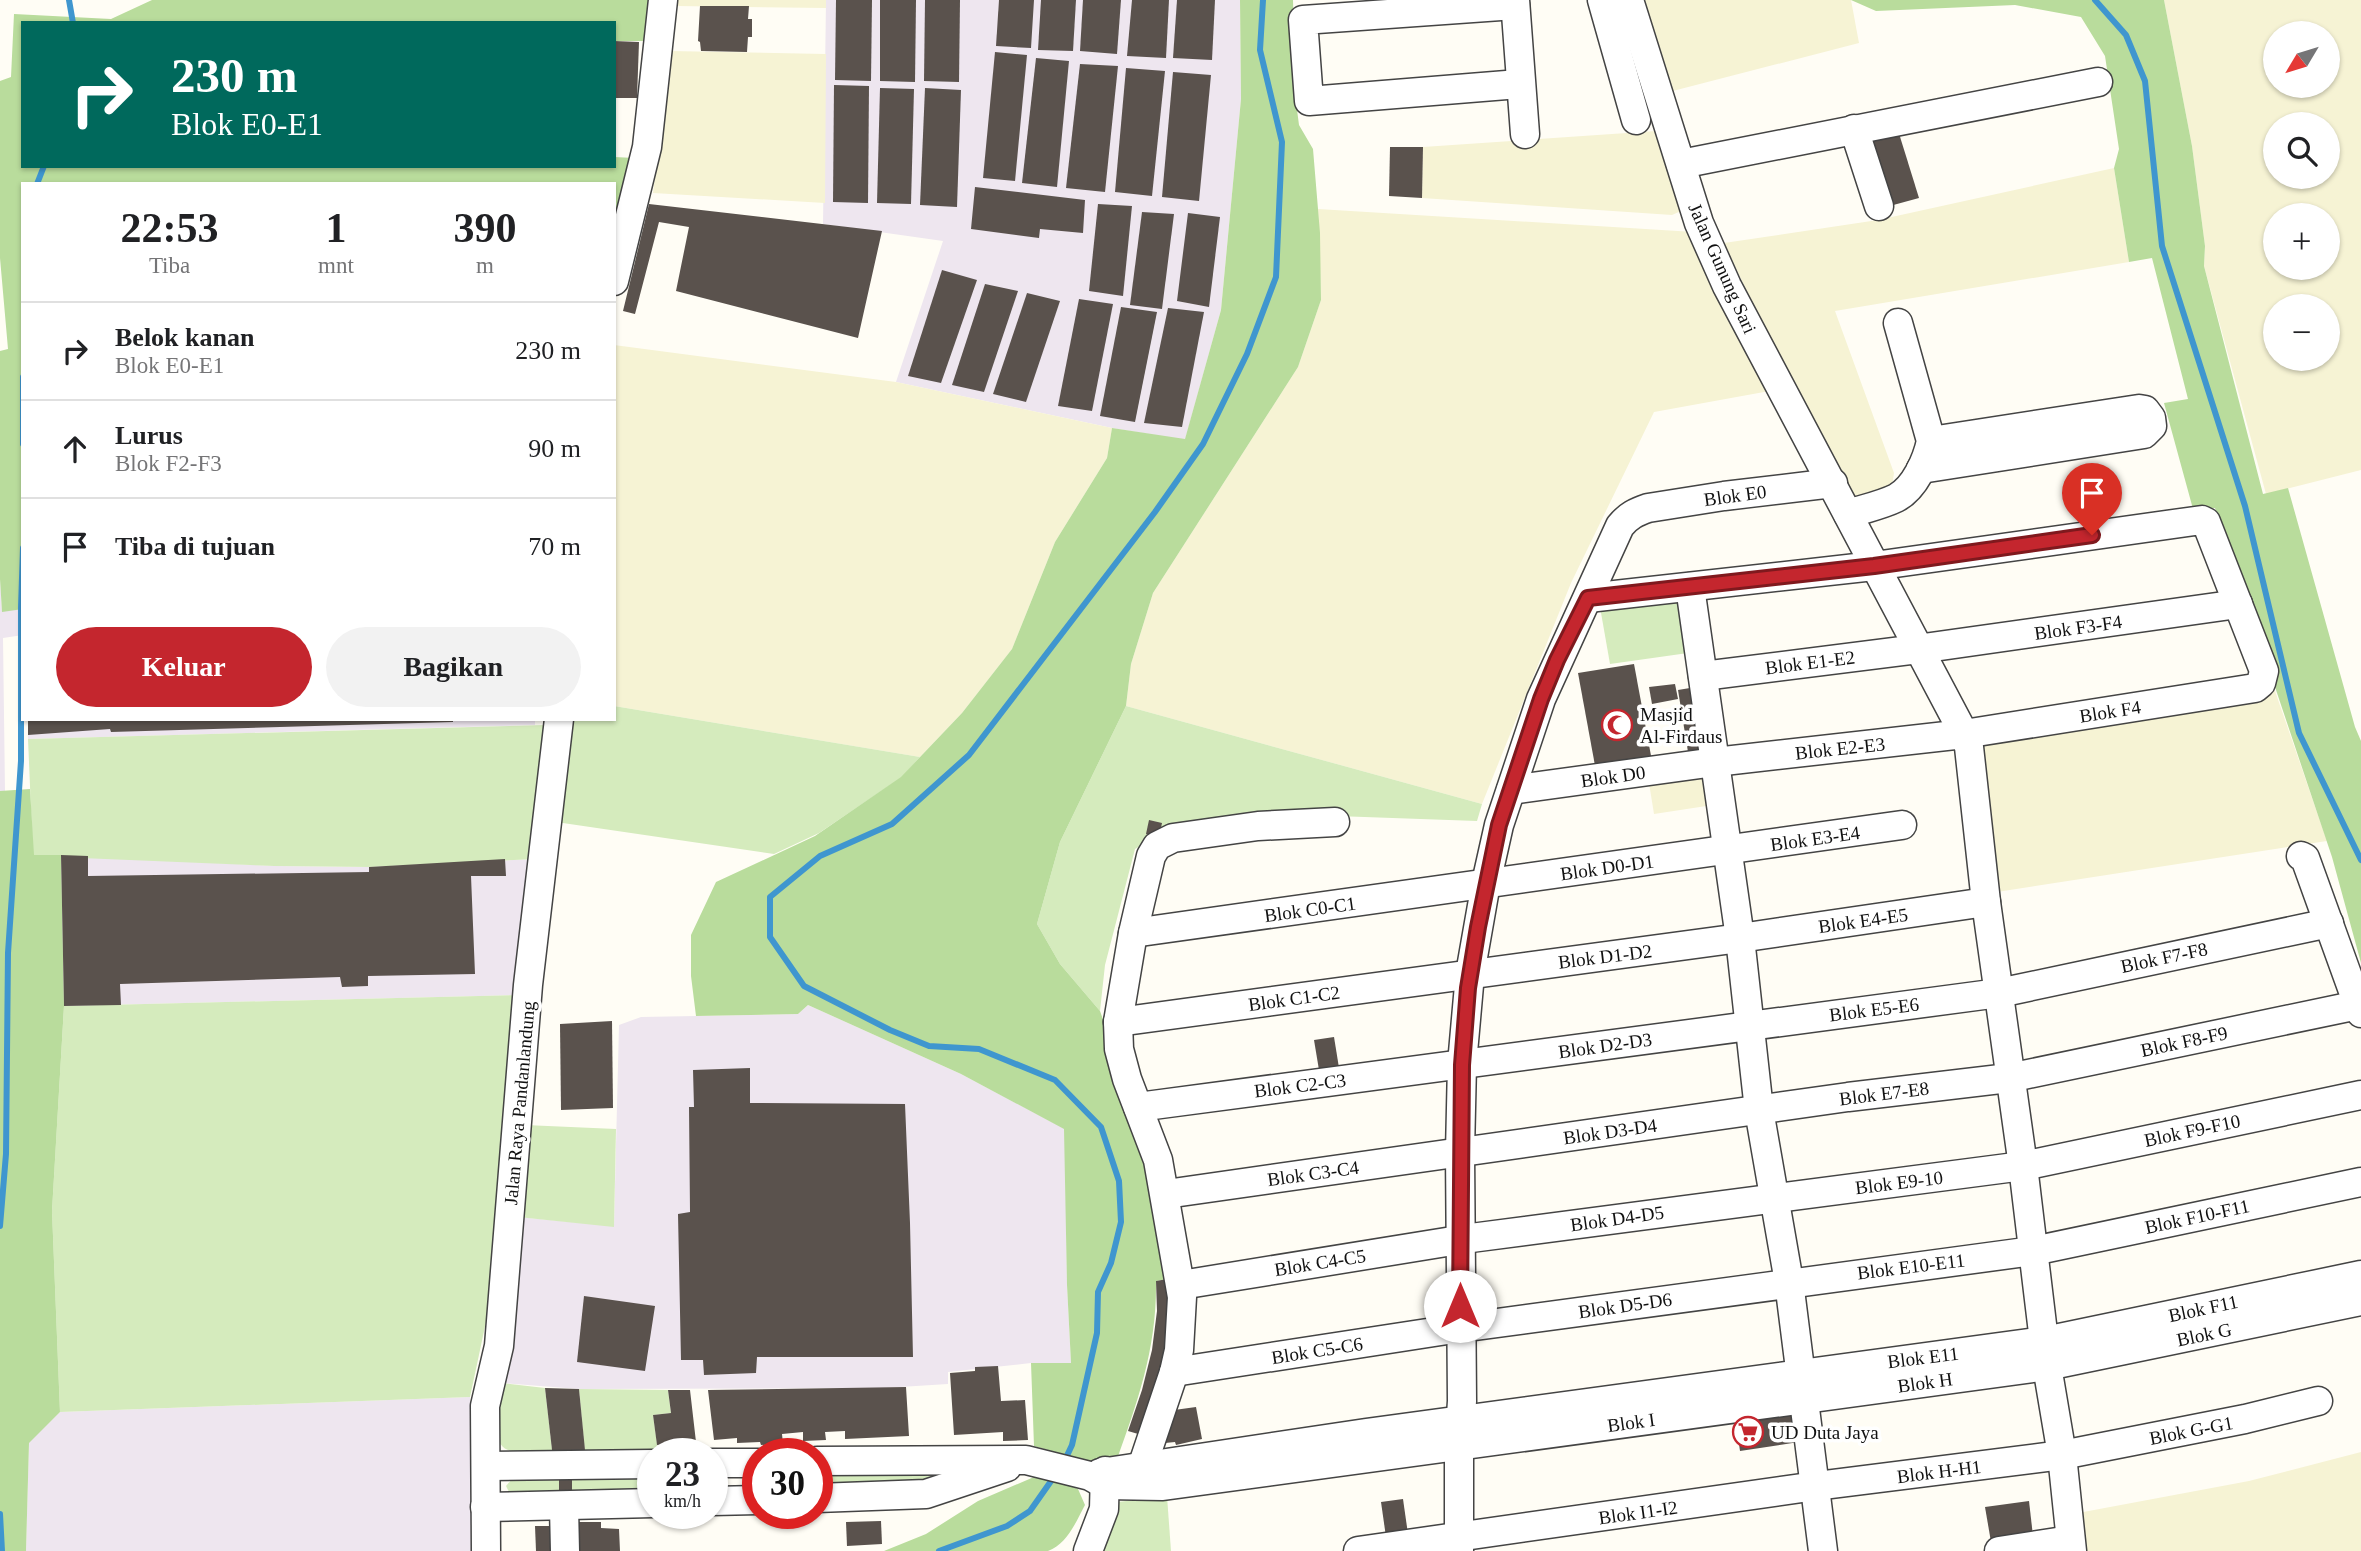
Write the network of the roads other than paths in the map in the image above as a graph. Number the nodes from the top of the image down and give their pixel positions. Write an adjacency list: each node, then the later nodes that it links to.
1 (663, 0): 12 (street)
2 (1602, 0): 7 (street)
3 (1629, 0): 10 (street, Jalan Gunung Sari)
4 (1515, 3): 6 (street); 6 (street)
5 (2098, 82): 8 (street)
6 (1520, 84): 9 (street)
7 (1636, 120)
8 (1854, 129): 10 (street); 11 (street)
9 (1525, 134)
10 (1681, 164): 16 (street, Jalan Gunung Sari)
11 (1879, 206)
12 (616, 273)
13 (1898, 323): 14 (street)
14 (1931, 441): 15 (street); 15 (street)
15 (1921, 469): 17 (street)
16 (1833, 483): 17 (street, Jalan Gunung Sari); 20 (street, Blok E0)
17 (1848, 514): 18 (street, Jalan Gunung Sari)
18 (1874, 566): 19 (street); 21 (street); 22 (street, Jalan Gunung Sari)
19 (1690, 587): 20 (street); 23 (street)
20 (1588, 598): 27 (street)
21 (2238, 604): 22 (street, Blok F3-F4); 25 (street, Blok F4)
22 (1918, 649): 23 (street, Blok E1-E2); 25 (street, Jalan Gunung Sari)
23 (1703, 676): 26 (street)
24 (559, 721): 70 (street, Jalan Raya Pandanlandung)
25 (1964, 734): 26 (street, Blok E2-E3); 33 (street, Jalan Gunung Sari)
26 (1715, 762): 27 (street, Blok D0); 30 (street)
27 (1511, 790): 32 (street)
28 (1335, 822): 35 (street)
29 (1902, 825): 30 (street, Blok E3-E4)
30 (1728, 850): 32 (street, Blok D0-D1); 36 (street)
31 (2301, 856): 34 (street)
32 (1486, 883): 35 (street, Blok C0-C1); 37 (street)
33 (1986, 902): 36 (street, Blok E4-E5); 38 (street, Jalan Gunung Sari)
34 (2329, 923): 38 (street, Blok F7-F8); 39 (street)
35 (1133, 933): 40 (street)
36 (1740, 938): 37 (street, Blok D1-D2); 41 (street)
37 (1470, 974): 40 (street, Blok C1-C2); 42 (street)
38 (1998, 993): 41 (street, Blok E5-E6); 43 (street, Jalan Gunung Sari)
39 (2360, 1009): 43 (street, Blok F8-F9)
40 (1118, 1022): 45 (street)
41 (1749, 1026): 42 (street, Blok D2-D3); 46 (street)
42 (1462, 1065): 45 (street, Blok C2-C3); 47 (street)
43 (2009, 1078): 46 (street, Blok E7-E8); 48 (street, Jalan Gunung Sari)
44 (2361, 1095): 48 (street, Blok F9-F10)
45 (1138, 1107): 50 (street)
46 (1759, 1110): 47 (street, Blok D3-D4); 51 (street)
47 (1460, 1152): 50 (street, Blok C3-C4); 52 (street)
48 (2022, 1166): 51 (street, Blok E9-10); 53 (street, Jalan Gunung Sari)
49 (2361, 1182): 53 (street, Blok F10-F11)
50 (1166, 1194): 56 (street)
51 (1774, 1198): 52 (street, Blok D4-D5); 55 (street)
52 (1460, 1240): 56 (street, Blok C4-C5); 58 (street)
53 (2033, 1251): 55 (street, Blok E10-E11); 59 (street, Jalan Gunung Sari)
54 (2361, 1275): 59 (street, Blok F11)
55 (1789, 1282): 58 (street, Blok D5-D6); 61 (street)
56 (1181, 1285): 60 (street)
57 (2361, 1301): 59 (street, Blok G)
58 (1460, 1328): 60 (street, Blok C5-C6); 63 (street)
59 (2046, 1354): 61 (street, Blok E11); 64 (street, Jalan Gunung Sari)
60 (1174, 1372): 68 (street)
61 (1803, 1386): 63 (street, Blok E11); 71 (street)
62 (2318, 1401): 64 (street, Blok G-G1)
63 (1460, 1433): 68 (street); 69 (street); 75 (street)
64 (2062, 1455): 71 (street, Blok H-H1); 76 (street, Jalan Gunung Sari)
65 (833, 1461): 66 (street)
66 (1038, 1463): 69 (street); 72 (street)
67 (637, 1466): 70 (street)
68 (1142, 1466): 69 (street)
69 (1096, 1477): 79 (street)
70 (486, 1486): 74 (street); 77 (street, Jalan Raya Pandanlandung)
71 (1816, 1486): 75 (street, Blok I1-I2); 81 (street)
72 (833, 1497)
73 (637, 1504): 74 (street)
74 (564, 1507): 78 (street)
75 (1459, 1544): 80 (street, Blok I1-I2)
76 (2071, 1546): 82 (street)
77 (486, 1551)
78 (565, 1551)
79 (1088, 1551)
80 (1359, 1551)
81 (1824, 1551)
82 (1999, 1551)

